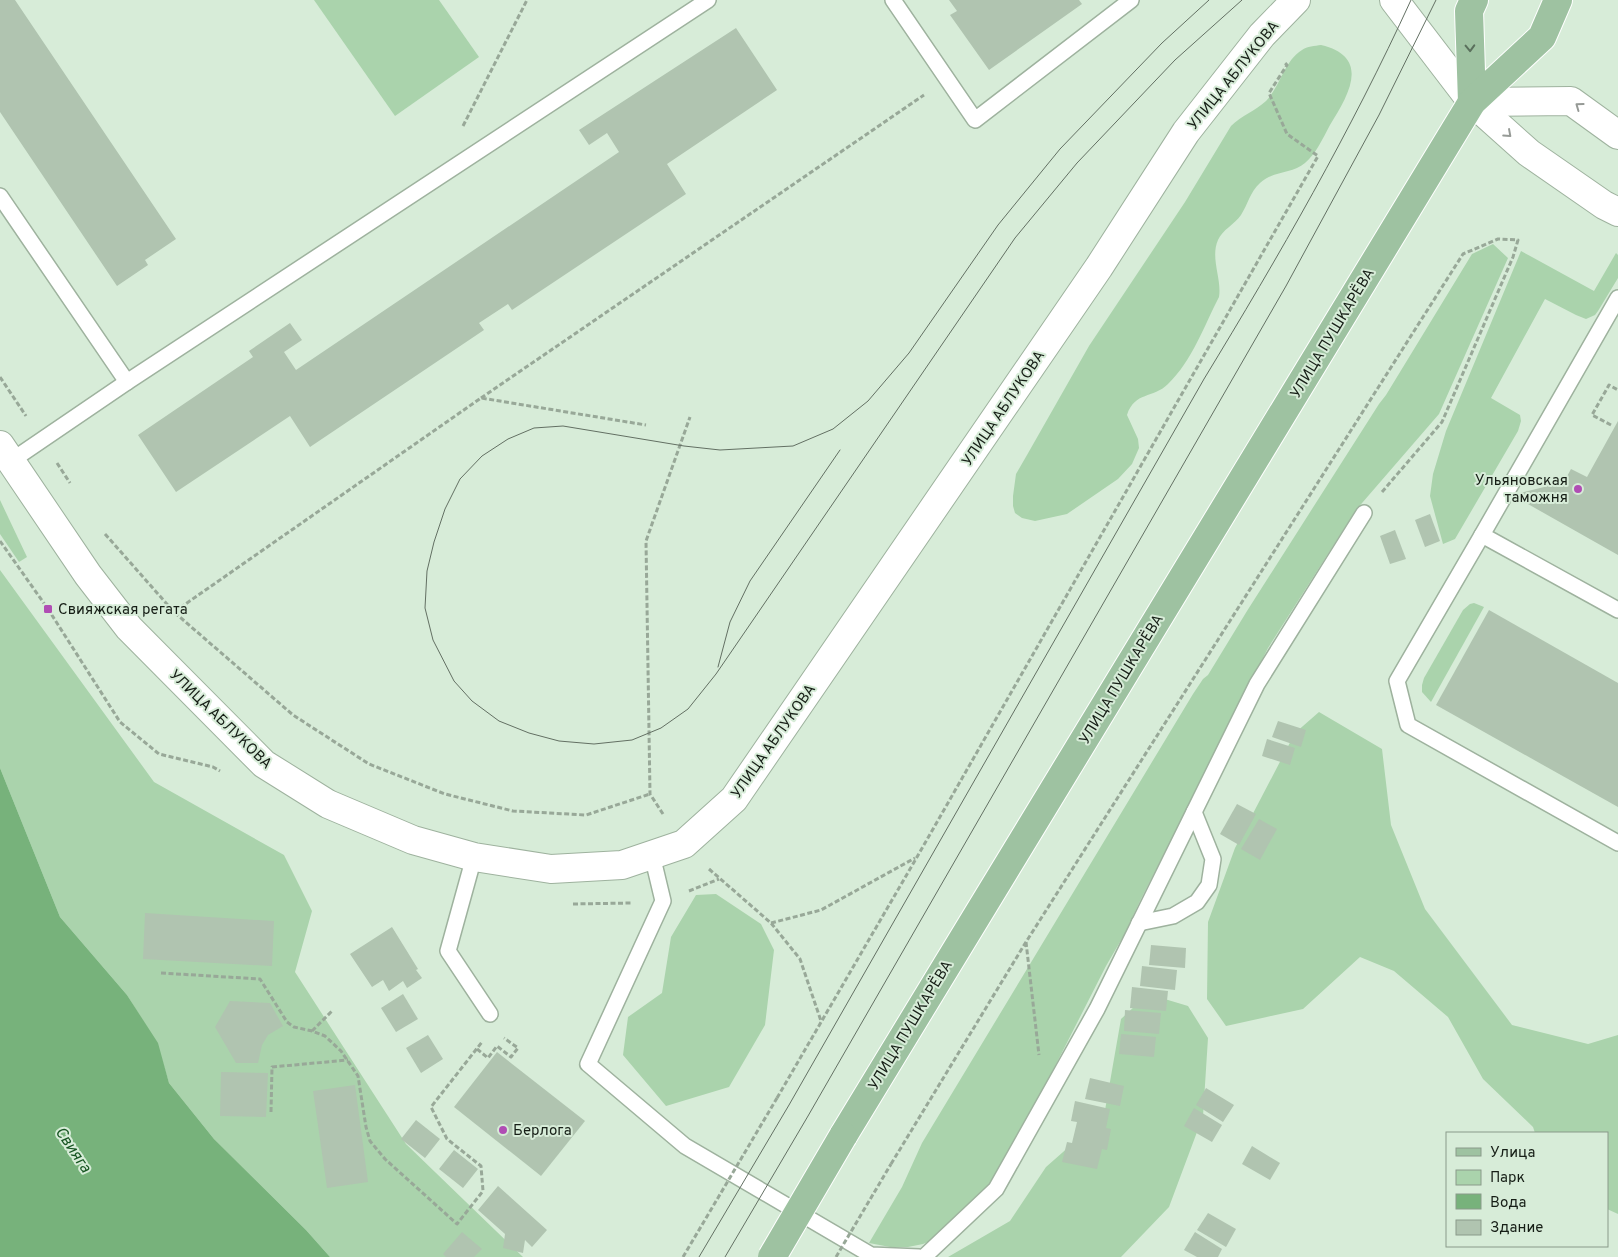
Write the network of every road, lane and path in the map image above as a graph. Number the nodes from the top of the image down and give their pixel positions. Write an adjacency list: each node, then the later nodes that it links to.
1 (528, 0): 12 (path)
2 (708, 0): 18 (lane)
3 (893, 0): 10 (lane)
4 (1131, 0): 10 (lane)
5 (1296, 0): 36 (street, УЛИЦА АБЛУКОВА)
6 (1394, 0): 11 (street)
7 (1474, 0): 11 (main road, one-way to 11)
8 (1558, 0): 11 (main road, УЛИЦА ПУШКАРЁВА)
9 (1287, 65): 37 (path)
10 (947, 79): 20 (path)
11 (1472, 102): 13 (street, one-way to 11); 15 (street, one-way to 15); 52 (main road, УЛИЦА ПУШКАРЁВА, bridge)
12 (462, 128)
13 (1618, 135)
14 (0, 196): 18 (lane)
15 (1618, 212)
16 (1618, 298): 29 (lane)
17 (0, 377): 24 (path)
18 (127, 382): 24 (lane)
19 (1618, 390): 23 (path)
20 (481, 398): 22 (path); 33 (path)
21 (690, 417): 33 (path)
22 (646, 424)
23 (1611, 425)
24 (42, 440): 25 (lane); 26 (path)
25 (5, 453): 38 (street, УЛИЦА АБЛУКОВА)
26 (73, 487)
27 (1364, 513): 34 (lane); 40 (path)
28 (100, 527): 33 (path)
29 (1482, 535): 32 (lane); 35 (lane)
30 (0, 541): 31 (path)
31 (48, 609)
32 (1618, 610)
33 (174, 612)
34 (1194, 812): 39 (lane); 39 (lane)
35 (1618, 843)
36 (652, 855): 38 (street, УЛИЦА АБЛУКОВА); 54 (lane)
37 (917, 857): 44 (path); 44 (path)
38 (474, 858): 43 (lane)
39 (1139, 923): 49 (lane)
40 (1026, 942): 49 (path); 53 (path, bridge)
41 (162, 974): 45 (path)
42 (332, 1011): 45 (path)
43 (490, 1014): 46 (path)
44 (822, 1021): 51 (path, bridge)
45 (312, 1031): 48 (path)
46 (486, 1033): 47 (path); 47 (path)
47 (477, 1049): 48 (path)
48 (348, 1060): 50 (path)
49 (1044, 1102): 55 (lane)
50 (271, 1112)
51 (683, 1257)
52 (772, 1257)
53 (836, 1257)
54 (918, 1257)
55 (924, 1257)

